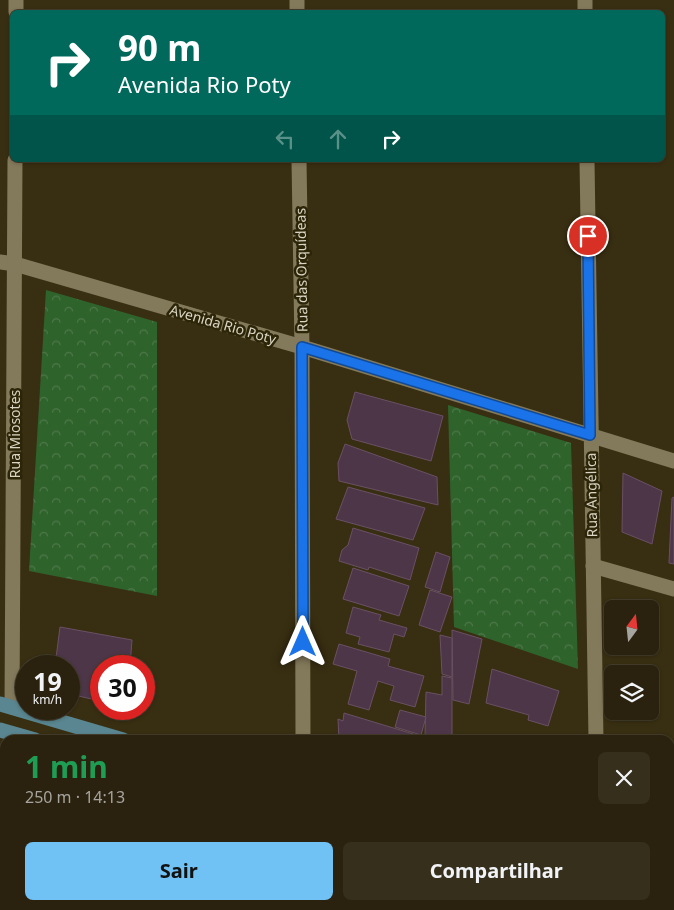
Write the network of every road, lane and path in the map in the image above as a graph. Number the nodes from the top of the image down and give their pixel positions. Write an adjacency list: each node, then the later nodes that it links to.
1 (15, 162): 4 (street, Rua Miosotes)
2 (299, 162): 5 (street, Rua das Orquídeas)
3 (587, 162): 6 (street, Rua Angélica)
4 (8, 263): 5 (street, Avenida Rio Poty); 10 (street, Rua Miosotes)
5 (302, 347): 6 (street, Avenida Rio Poty); 12 (street, Rua das Orquídeas)
6 (590, 435): 7 (street, Avenida Rio Poty); 8 (street, Rua Angélica)
7 (674, 461)
8 (592, 566): 9 (street); 13 (street, Rua Angélica)
9 (674, 589)
10 (6, 706): 11 (main road)
11 (106, 735)
12 (303, 735)
13 (596, 735)

